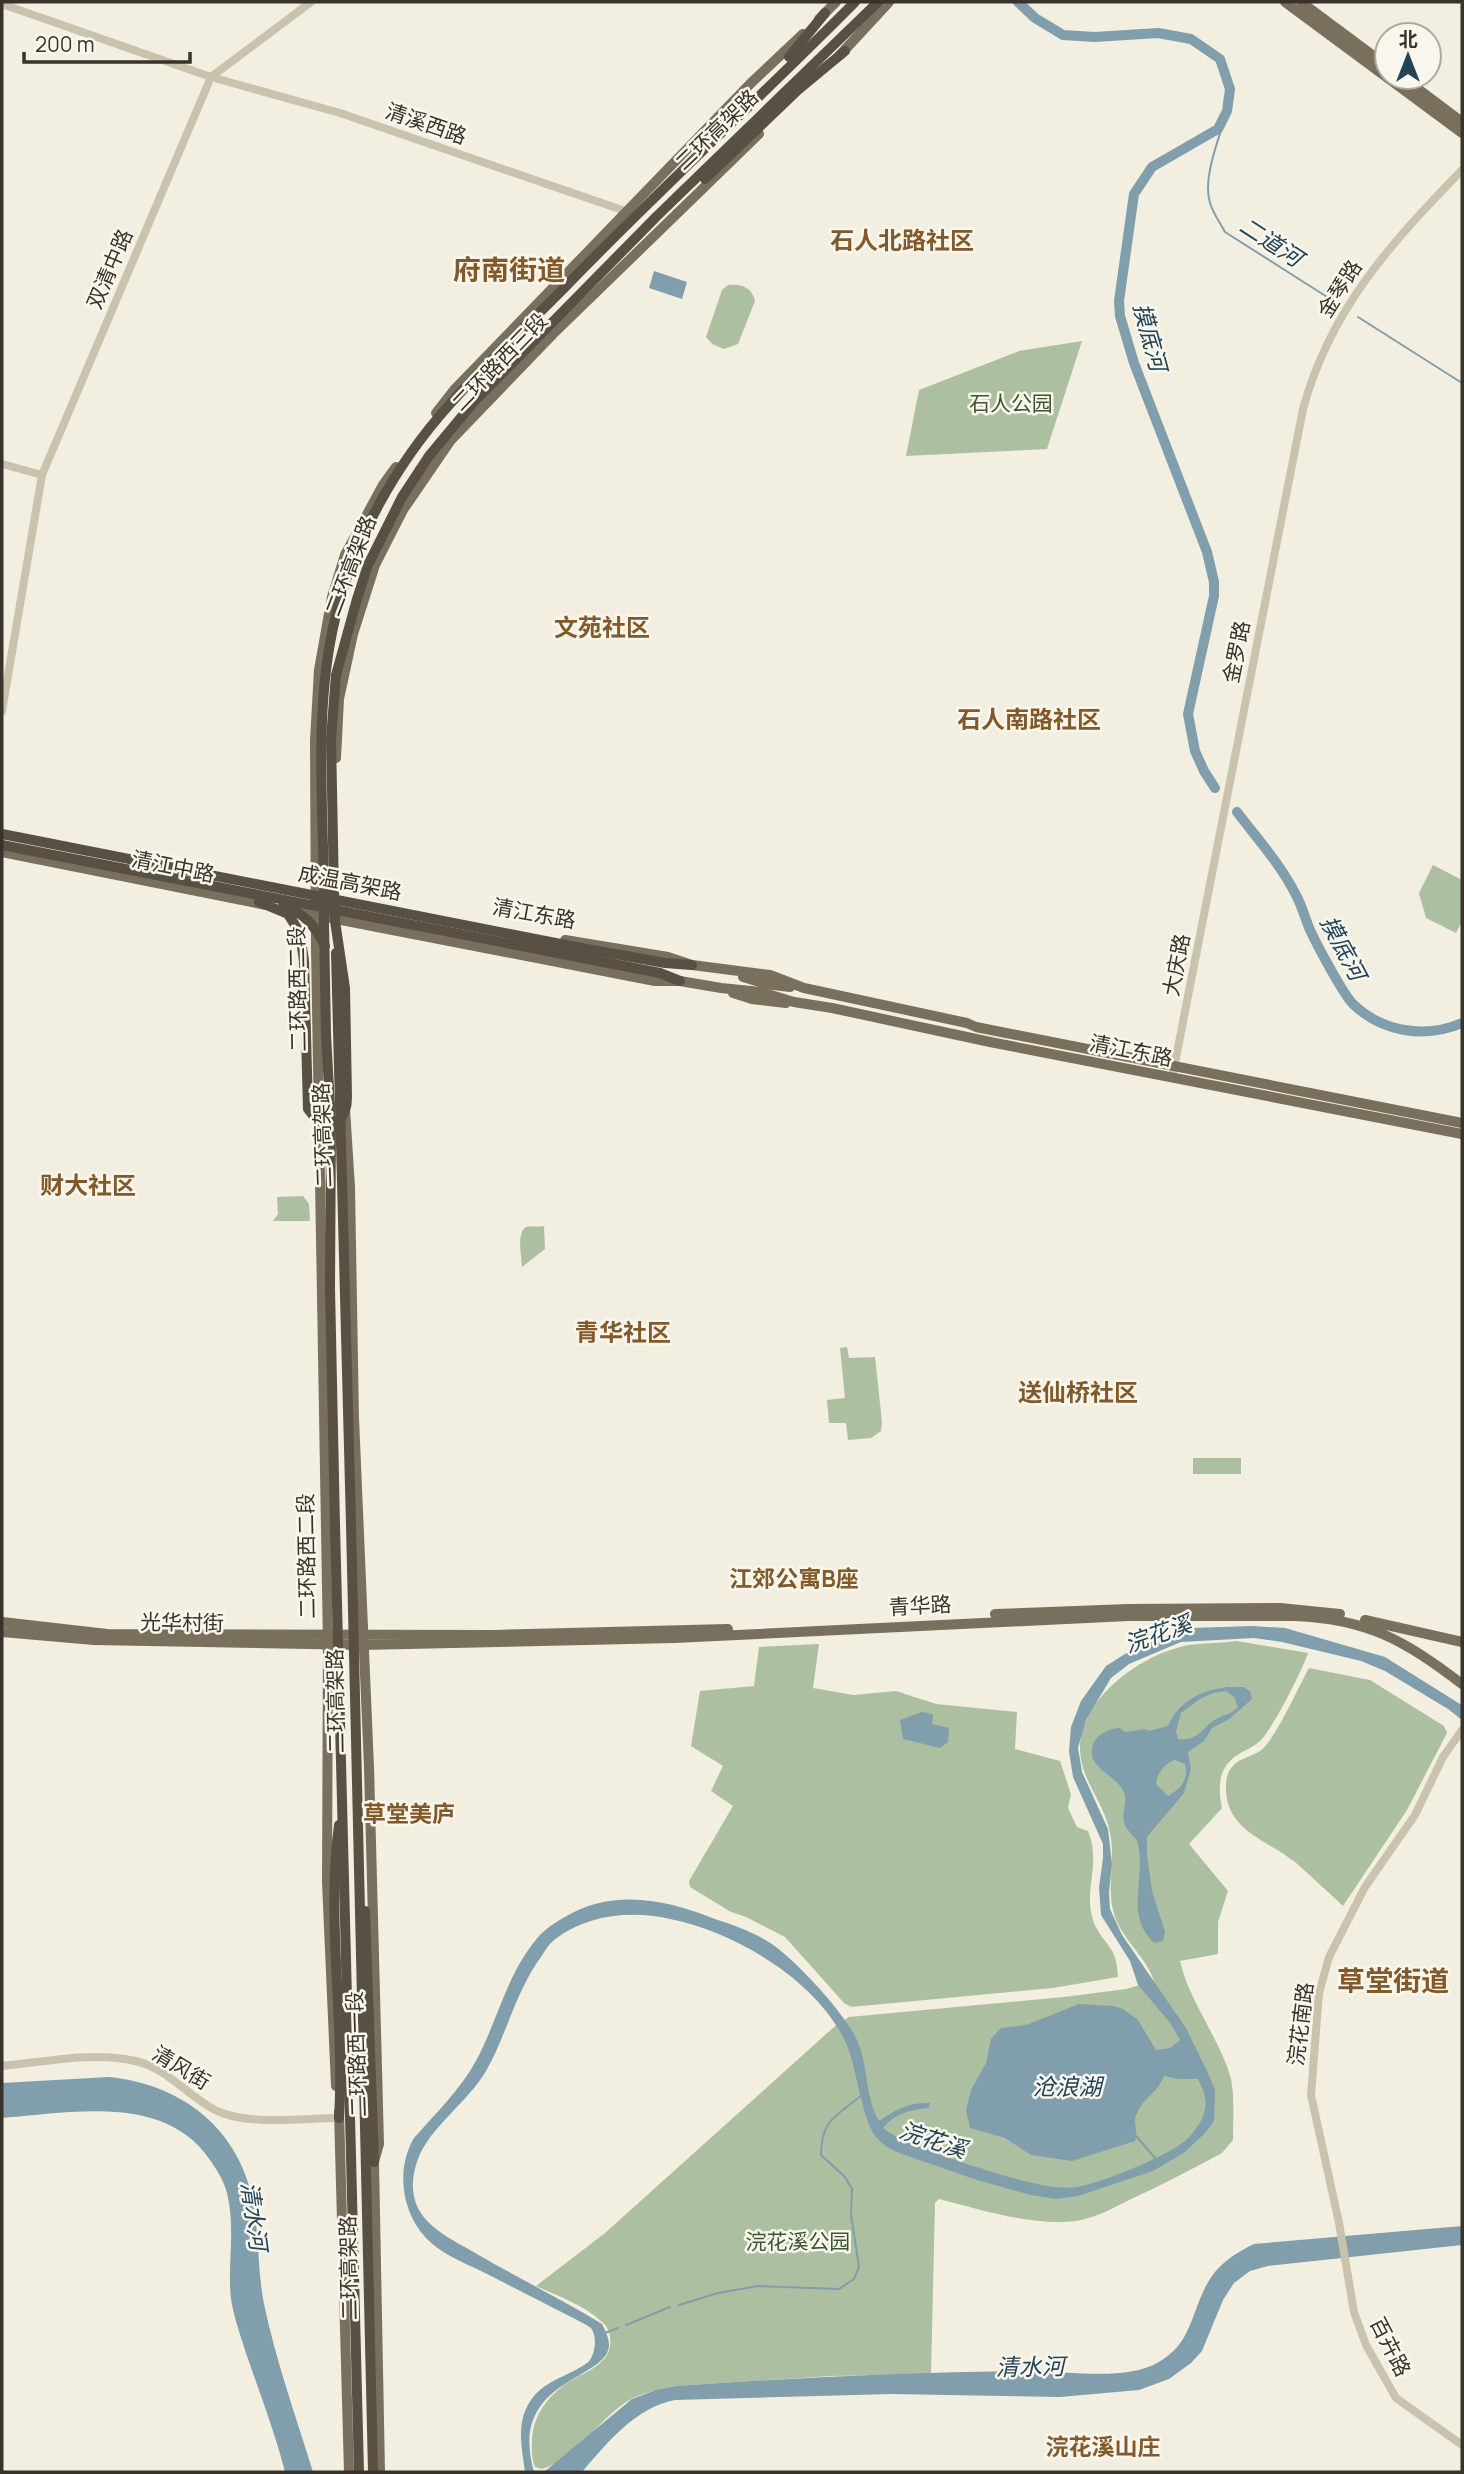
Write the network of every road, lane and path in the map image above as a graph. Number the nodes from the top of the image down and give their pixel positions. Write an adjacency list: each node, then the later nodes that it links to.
1 (311, 2): 12 (street)
2 (836, 2): 9 (main road, 二环路西三段)
3 (855, 2): 18 (highway, 二环高架路)
4 (878, 2): 19 (highway, 二环高架路)
5 (889, 2): 10 (main road, 二环路西三段)
6 (1284, 2): 15 (main road)
7 (1301, 2): 11 (main road)
8 (2, 5): 12 (street, 清溪西路)
9 (825, 13): 17 (main road, 二环路西三段); 18 (highway)
10 (845, 51): 19 (highway); 24 (main road, 二环路西三段)
11 (1373, 56)
12 (211, 77): 17 (street, 清溪西路); 22 (street, 双清中路)
13 (1421, 91): 14 (main road)
14 (1462, 122)
15 (1462, 133)
16 (1462, 170): 20 (street, 金琴路)
17 (628, 212): 23 (main road, 二环路西三段)
18 (600, 249): 36 (highway, 二环高架路, bridge)
19 (607, 267): 35 (highway, 二环高架路, bridge)
20 (1295, 453): 29 (street, 金罗路)
21 (2, 464): 22 (street)
22 (42, 475): 25 (street, 双清中路)
23 (345, 555): 31 (main road, 二环路西二段)
24 (375, 565): 32 (main road, 二环路西二段)
25 (2, 711)
26 (2, 832): 31 (main road, 清江中路); 37 (highway, 成温高架路, bridge)
27 (2, 845): 30 (highway, 成温高架路, bridge)
28 (2, 852): 34 (main road, 清江中路)
29 (1214, 858): 40 (street, 大庆路)
30 (83, 860): 33 (highway, bridge); 37 (highway, 成温高架路, bridge)
31 (315, 895): 32 (main road, 清江中路); 34 (main road, 二环路西二段)
32 (337, 898): 35 (main road, 二环路西二段); 38 (main road, 清江东路)
33 (259, 902): 35 (highway, bridge); 36 (highway, bridge)
34 (316, 915): 35 (main road, 清江中路); 46 (main road, 二环路西二段)
35 (336, 920): 39 (main road, 清江东路); 47 (main road, 二环路西二段); 53 (highway, 二环高架路, bridge)
36 (324, 947): 52 (highway, 二环高架路, bridge)
37 (580, 952): 38 (highway, 成温高架路); 39 (highway, 成温高架路)
38 (692, 965): 40 (main road, 清江东路)
39 (680, 981): 40 (main road, 清江东路)
40 (1173, 1073): 41 (main road, 清江东路); 42 (main road, 清江东路)
41 (1462, 1123)
42 (1462, 1134)
43 (2, 1622): 46 (main road, 光华村街)
44 (2, 1632): 46 (main road, 光华村街)
45 (1430, 1635): 47 (main road, 青华路); 48 (main road, 青华路); 49 (main road)
46 (328, 1640): 47 (main road, 光华村街); 55 (main road, 二环路西一段)
47 (362, 1640): 49 (main road, 青华路); 56 (main road, 二环路西一段)
48 (1462, 1642)
49 (1426, 1657): 50 (main road, 青华路)
50 (1462, 1684)
51 (1462, 1730): 57 (street, 浣花南路)
52 (342, 1805): 55 (highway, bridge); 60 (highway, 二环高架路, bridge)
53 (358, 1814): 56 (highway, bridge); 61 (highway, 二环高架路, bridge)
54 (2, 2066): 55 (street, 清风街)
55 (339, 2118): 59 (main road, 二环路西一段)
56 (374, 2162): 62 (main road, 二环路西一段)
57 (1348, 2272): 58 (street, 百卉路)
58 (1462, 2445)
59 (349, 2472)
60 (359, 2472)
61 (373, 2472)
62 (380, 2472)

